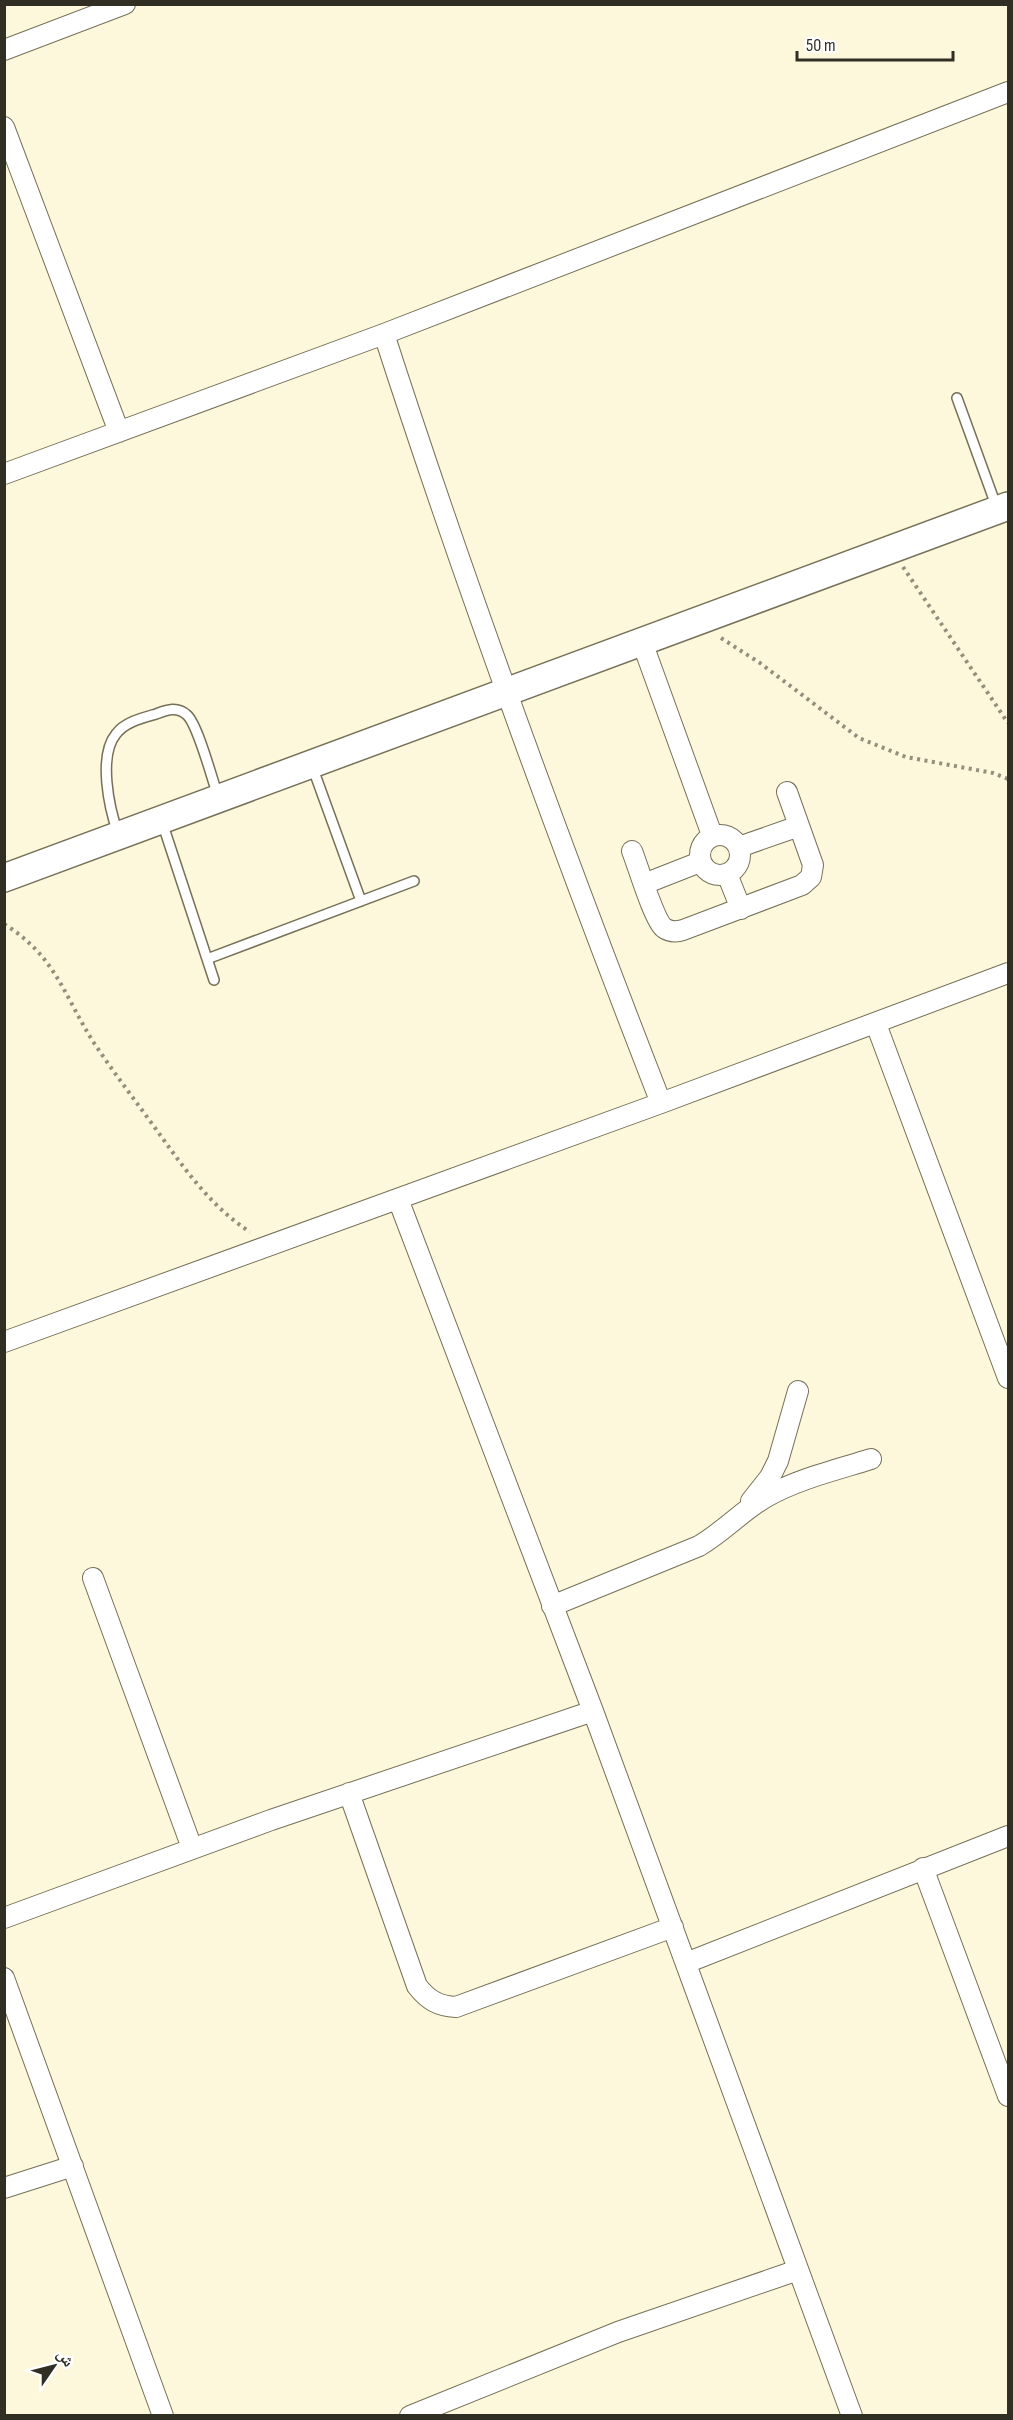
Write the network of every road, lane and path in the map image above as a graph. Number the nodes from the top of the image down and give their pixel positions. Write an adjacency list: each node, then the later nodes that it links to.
1 (125, 4): 2 (street)
2 (4, 50)
3 (1008, 92): 5 (street)
4 (4, 127): 7 (street)
5 (384, 334): 7 (street); 13 (street)
6 (957, 398): 9 (lane)
7 (119, 432): 8 (street)
8 (4, 474)
9 (1003, 508): 10 (street)
10 (891, 549): 11 (street); 14 (path)
11 (694, 622): 12 (street); 16 (path)
12 (642, 642): 13 (street); 22 (street)
13 (506, 692): 15 (street); 37 (street)
14 (1008, 723)
15 (311, 764): 18 (street); 30 (lane)
16 (1008, 779)
17 (787, 792): 20 (street)
18 (219, 798): 19 (street); 21 (lane)
19 (162, 820): 21 (street); 33 (lane)
20 (799, 826): 23 (street); 31 (street)
21 (119, 835): 27 (street)
22 (712, 836): 23 (street); 25 (street)
23 (739, 847): 26 (street)
24 (632, 851): 29 (street)
25 (700, 862): 26 (street); 29 (street)
26 (727, 874): 31 (street)
27 (4, 878)
28 (414, 881): 30 (lane)
29 (644, 884): 31 (street)
30 (361, 901): 33 (lane)
31 (741, 909)
32 (4, 924): 39 (path)
33 (207, 958): 35 (lane)
34 (1008, 973): 36 (street)
35 (214, 980)
36 (876, 1024): 37 (street); 41 (street)
37 (661, 1103): 38 (street)
38 (398, 1199): 39 (street); 46 (street)
39 (273, 1245): 40 (street)
40 (4, 1342)
41 (1008, 1378)
42 (798, 1391): 44 (street)
43 (871, 1459): 44 (street)
44 (734, 1521): 46 (street)
45 (93, 1578): 50 (street)
46 (552, 1606): 47 (street)
47 (593, 1711): 48 (street); 53 (street)
48 (349, 1793): 50 (street); 53 (street)
49 (1008, 1836): 51 (street)
50 (192, 1848): 52 (street)
51 (923, 1868): 54 (street); 56 (street)
52 (4, 1918)
53 (673, 1927): 54 (street)
54 (686, 1963): 59 (street)
55 (4, 1978): 57 (street)
56 (1008, 2096)
57 (73, 2166): 58 (street); 60 (street)
58 (4, 2188)
59 (798, 2270): 61 (street); 62 (street)
60 (163, 2415)
61 (410, 2415)
62 (852, 2415)

